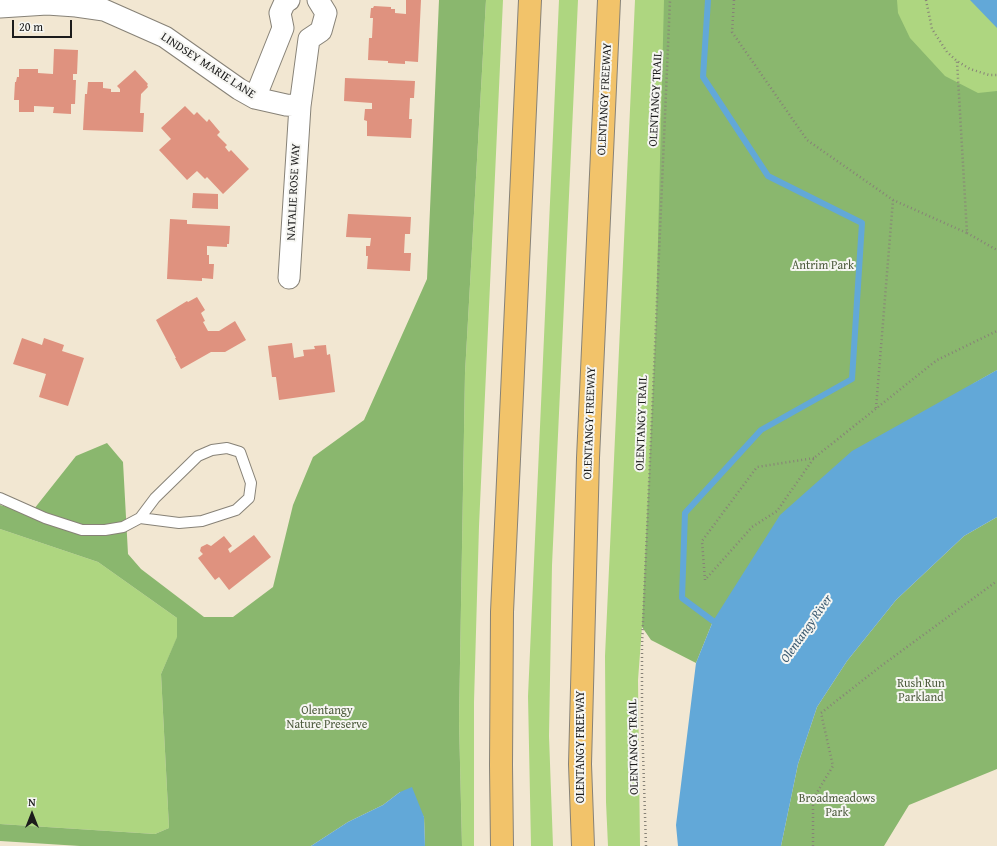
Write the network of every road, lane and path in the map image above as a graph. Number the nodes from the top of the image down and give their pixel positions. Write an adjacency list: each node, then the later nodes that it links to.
1 (289, 0): 11 (street)
2 (318, 0): 12 (street, NATALIE ROSE WAY)
3 (530, 0): 23 (highway)
4 (609, 0): 24 (highway, OLENTANGY FREEWAY)
5 (670, 0): 25 (path, OLENTANGY TRAIL)
6 (734, 0): 13 (path)
7 (926, 0): 9 (path)
8 (0, 7): 11 (street, LINDSEY MARIE LANE)
9 (958, 62): 10 (path); 14 (path)
10 (997, 75)
11 (256, 98): 12 (street, LINDSEY MARIE LANE)
12 (300, 106): 16 (street, NATALIE ROSE WAY)
13 (893, 200): 14 (path); 18 (path)
14 (967, 233): 15 (path)
15 (997, 250)
16 (289, 278)
17 (997, 331): 18 (path)
18 (876, 408): 19 (path)
19 (814, 458): 19 (path)
20 (0, 498): 21 (lane)
21 (140, 518): 21 (lane)
22 (997, 581): 26 (path)
23 (502, 846)
24 (583, 846)
25 (646, 846)
26 (813, 846)

